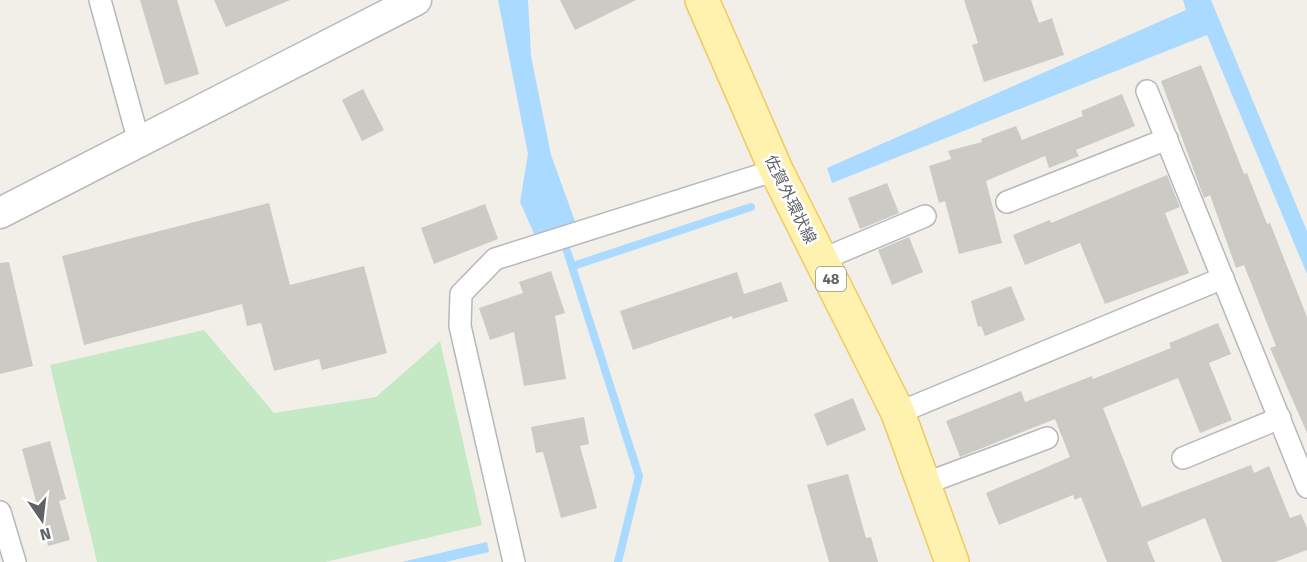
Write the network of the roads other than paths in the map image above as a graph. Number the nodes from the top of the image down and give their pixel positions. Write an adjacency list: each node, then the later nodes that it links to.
1 (100, 0): 6 (street)
2 (416, 0): 6 (street)
3 (702, 0): 7 (main road, 佐賀外環状線 / 48)
4 (1147, 91): 5 (street)
5 (1167, 139): 8 (street); 12 (street)
6 (139, 142): 9 (street)
7 (776, 170): 11 (main road, 佐賀外環状線 / 48); 21 (street)
8 (1007, 202)
9 (0, 213)
10 (925, 216): 11 (street)
11 (821, 260): 13 (main road, 佐賀外環状線 / 48)
12 (1223, 278): 13 (street); 14 (street)
13 (897, 413): 17 (main road, 佐賀外環状線 / 48)
14 (1280, 418): 16 (street); 18 (street)
15 (1047, 438): 17 (street)
16 (1183, 458)
17 (924, 484): 22 (main road, 佐賀外環状線 / 48)
18 (1307, 486)
19 (0, 512): 20 (street)
20 (15, 562)
21 (514, 562)
22 (952, 562)

